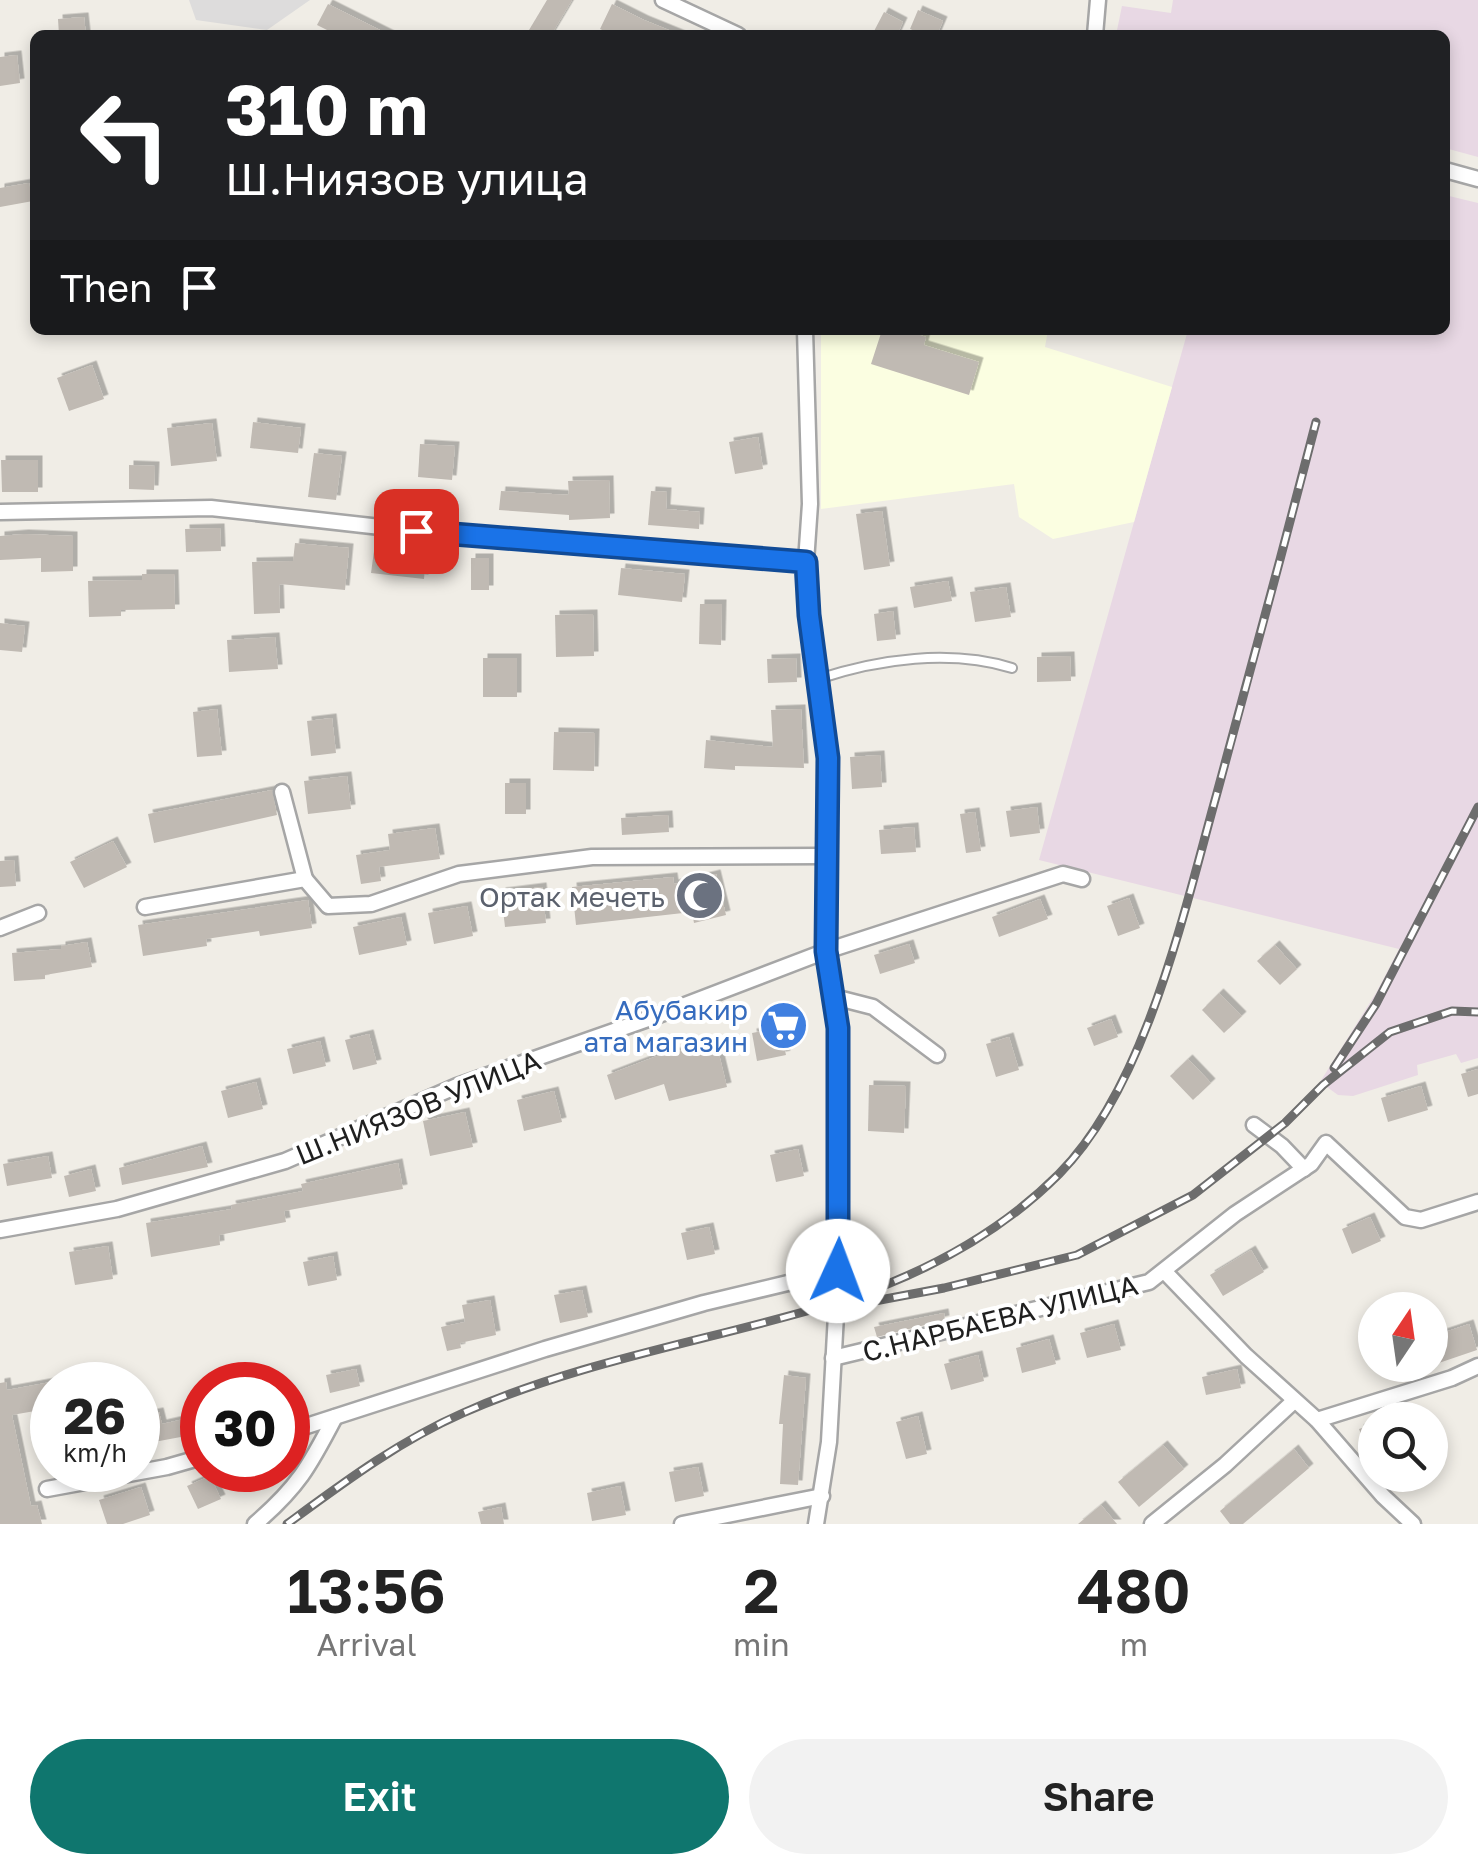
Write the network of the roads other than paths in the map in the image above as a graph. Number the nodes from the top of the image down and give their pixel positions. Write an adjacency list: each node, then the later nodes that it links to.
1 (664, 0): 3 (street)
2 (1098, 0): 4 (street)
3 (727, 30)
4 (1095, 30)
5 (1450, 171): 6 (street)
6 (1478, 179)
7 (804, 335): 9 (street)
8 (0, 512): 9 (street)
9 (806, 562): 11 (street)
10 (1012, 668): 11 (lane)
11 (818, 679): 13 (street)
12 (282, 792): 14 (street)
13 (826, 856): 14 (street); 19 (street)
14 (305, 879): 16 (street)
15 (1082, 879): 19 (street, Ш.НИЯЗОВ УЛИЦА)
16 (145, 907)
17 (38, 913): 18 (street)
18 (0, 928)
19 (826, 951): 20 (street); 25 (street, Ш.НИЯЗОВ УЛИЦА)
20 (834, 997): 21 (street); 26 (street)
21 (938, 1055)
22 (1254, 1125): 23 (street)
23 (1304, 1169): 24 (street, С.НАРБАЕВА УЛИЦА); 27 (street, С.НАРБАЕВА УЛИЦА)
24 (1478, 1202)
25 (0, 1230)
26 (838, 1271): 28 (street); 31 (street)
27 (1165, 1272): 28 (street, С.НАРБАЕВА УЛИЦА); 30 (street, С.НАРБАЕВА УЛИЦА)
28 (833, 1358): 34 (street)
29 (1478, 1366): 32 (street)
30 (1294, 1401): 32 (street, С.НАРБАЕВА УЛИЦА); 38 (street)
31 (335, 1418): 33 (street); 35 (street)
32 (1317, 1420): 39 (street, С.НАРБАЕВА УЛИЦА)
33 (310, 1425)
34 (822, 1496): 36 (street); 37 (street)
35 (255, 1524)
36 (682, 1524)
37 (816, 1524)
38 (1152, 1524)
39 (1413, 1524)

